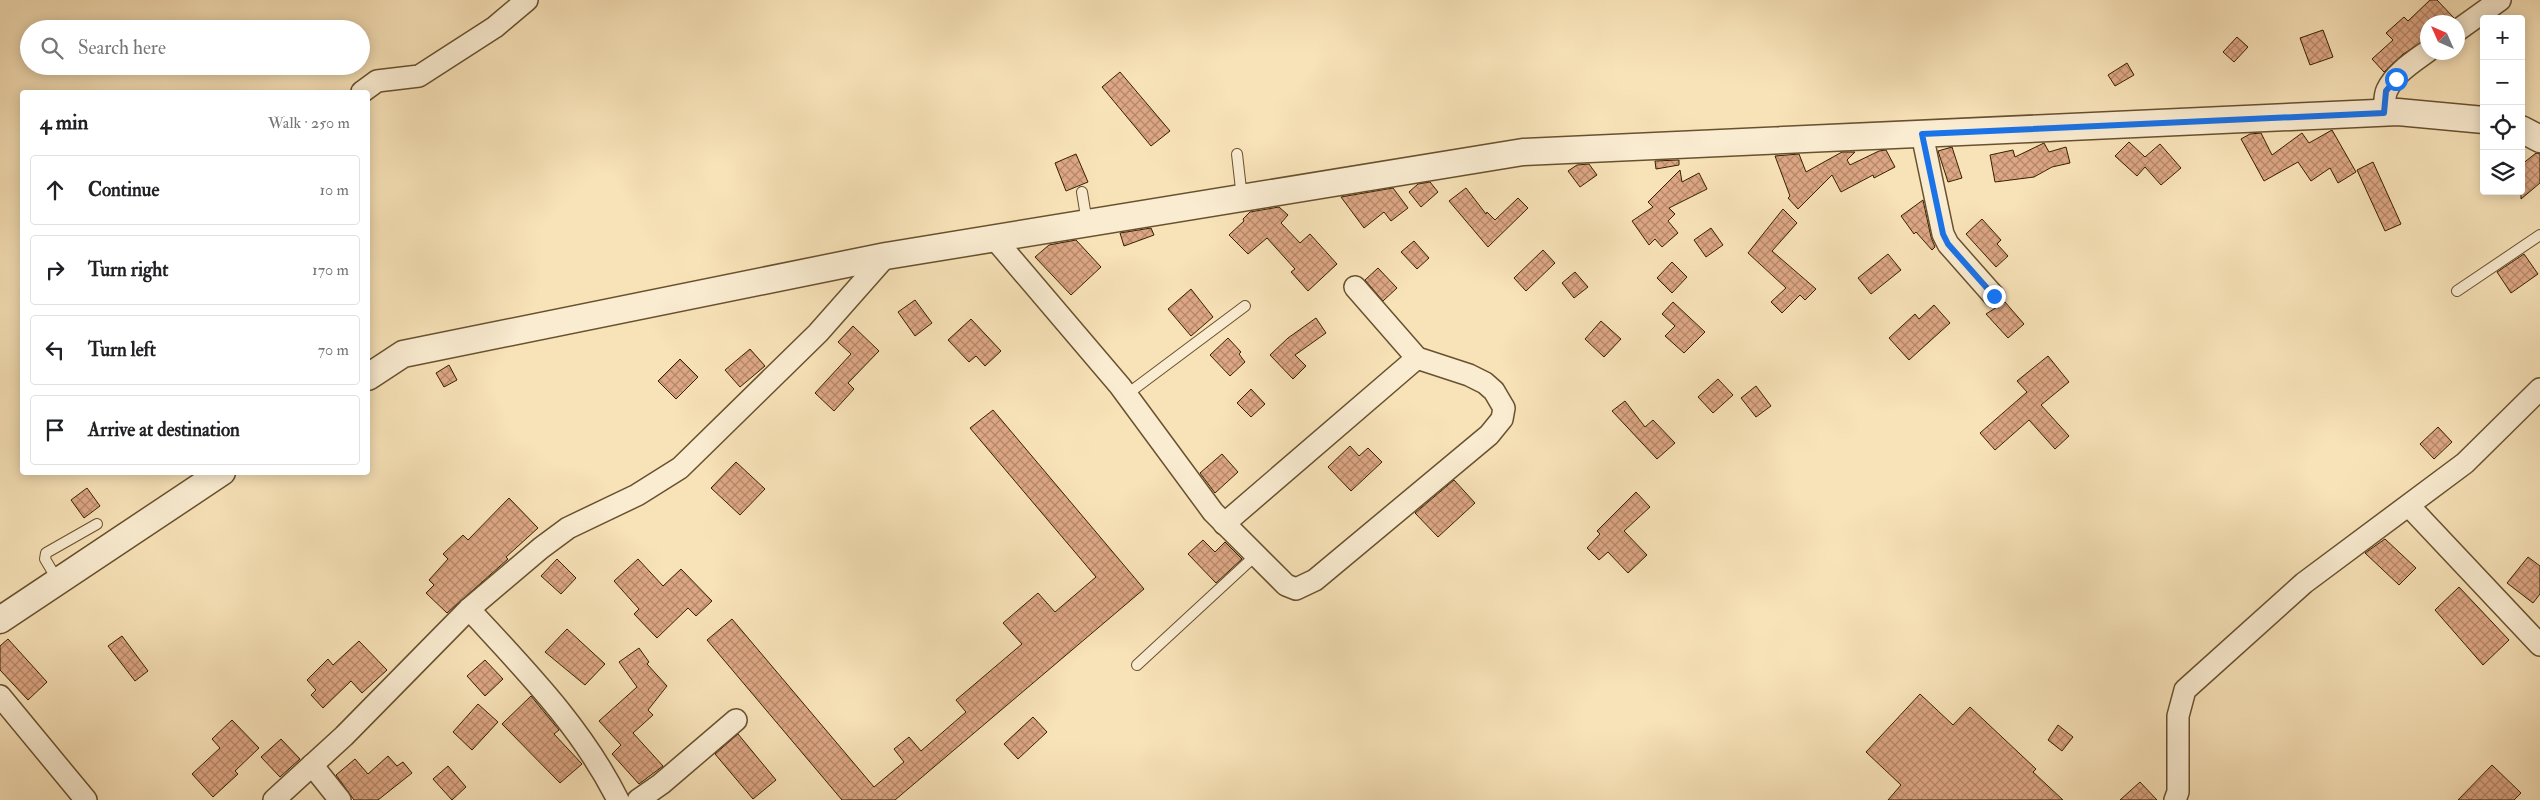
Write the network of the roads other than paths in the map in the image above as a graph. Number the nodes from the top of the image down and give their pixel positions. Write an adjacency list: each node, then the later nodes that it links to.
1 (526, 0): 5 (street)
2 (2500, 0): 3 (street)
3 (2465, 25)
4 (2420, 57): 6 (street)
5 (365, 90)
6 (2385, 104): 7 (street); 9 (street)
7 (2480, 120)
8 (2525, 131): 10 (street)
9 (1922, 134): 12 (street); 20 (street)
10 (2540, 139)
11 (1237, 154): 12 (lane)
12 (1241, 190): 14 (street)
13 (1082, 192): 14 (lane)
14 (1085, 214): 16 (street)
15 (2540, 235): 19 (lane)
16 (994, 238): 17 (street); 25 (street)
17 (886, 256): 23 (street); 32 (street)
18 (1355, 287): 22 (street)
19 (2458, 291)
20 (1994, 296)
21 (1245, 306): 25 (lane)
22 (1417, 358): 29 (street); 30 (street)
23 (370, 376)
24 (2540, 388): 27 (street)
25 (1126, 395): 29 (street)
26 (217, 475): 31 (street)
27 (2409, 506): 34 (street); 44 (street)
28 (97, 524): 31 (lane)
29 (1224, 524): 30 (street)
30 (1255, 556): 35 (lane)
31 (54, 573): 33 (street)
32 (469, 608): 38 (street); 42 (street)
33 (2, 614)
34 (2540, 645)
35 (1137, 665)
36 (0, 696): 39 (street)
37 (736, 720): 43 (street)
38 (312, 765): 40 (street); 41 (street)
39 (86, 800)
40 (274, 800)
41 (340, 800)
42 (618, 800)
43 (638, 800)
44 (2175, 800)

